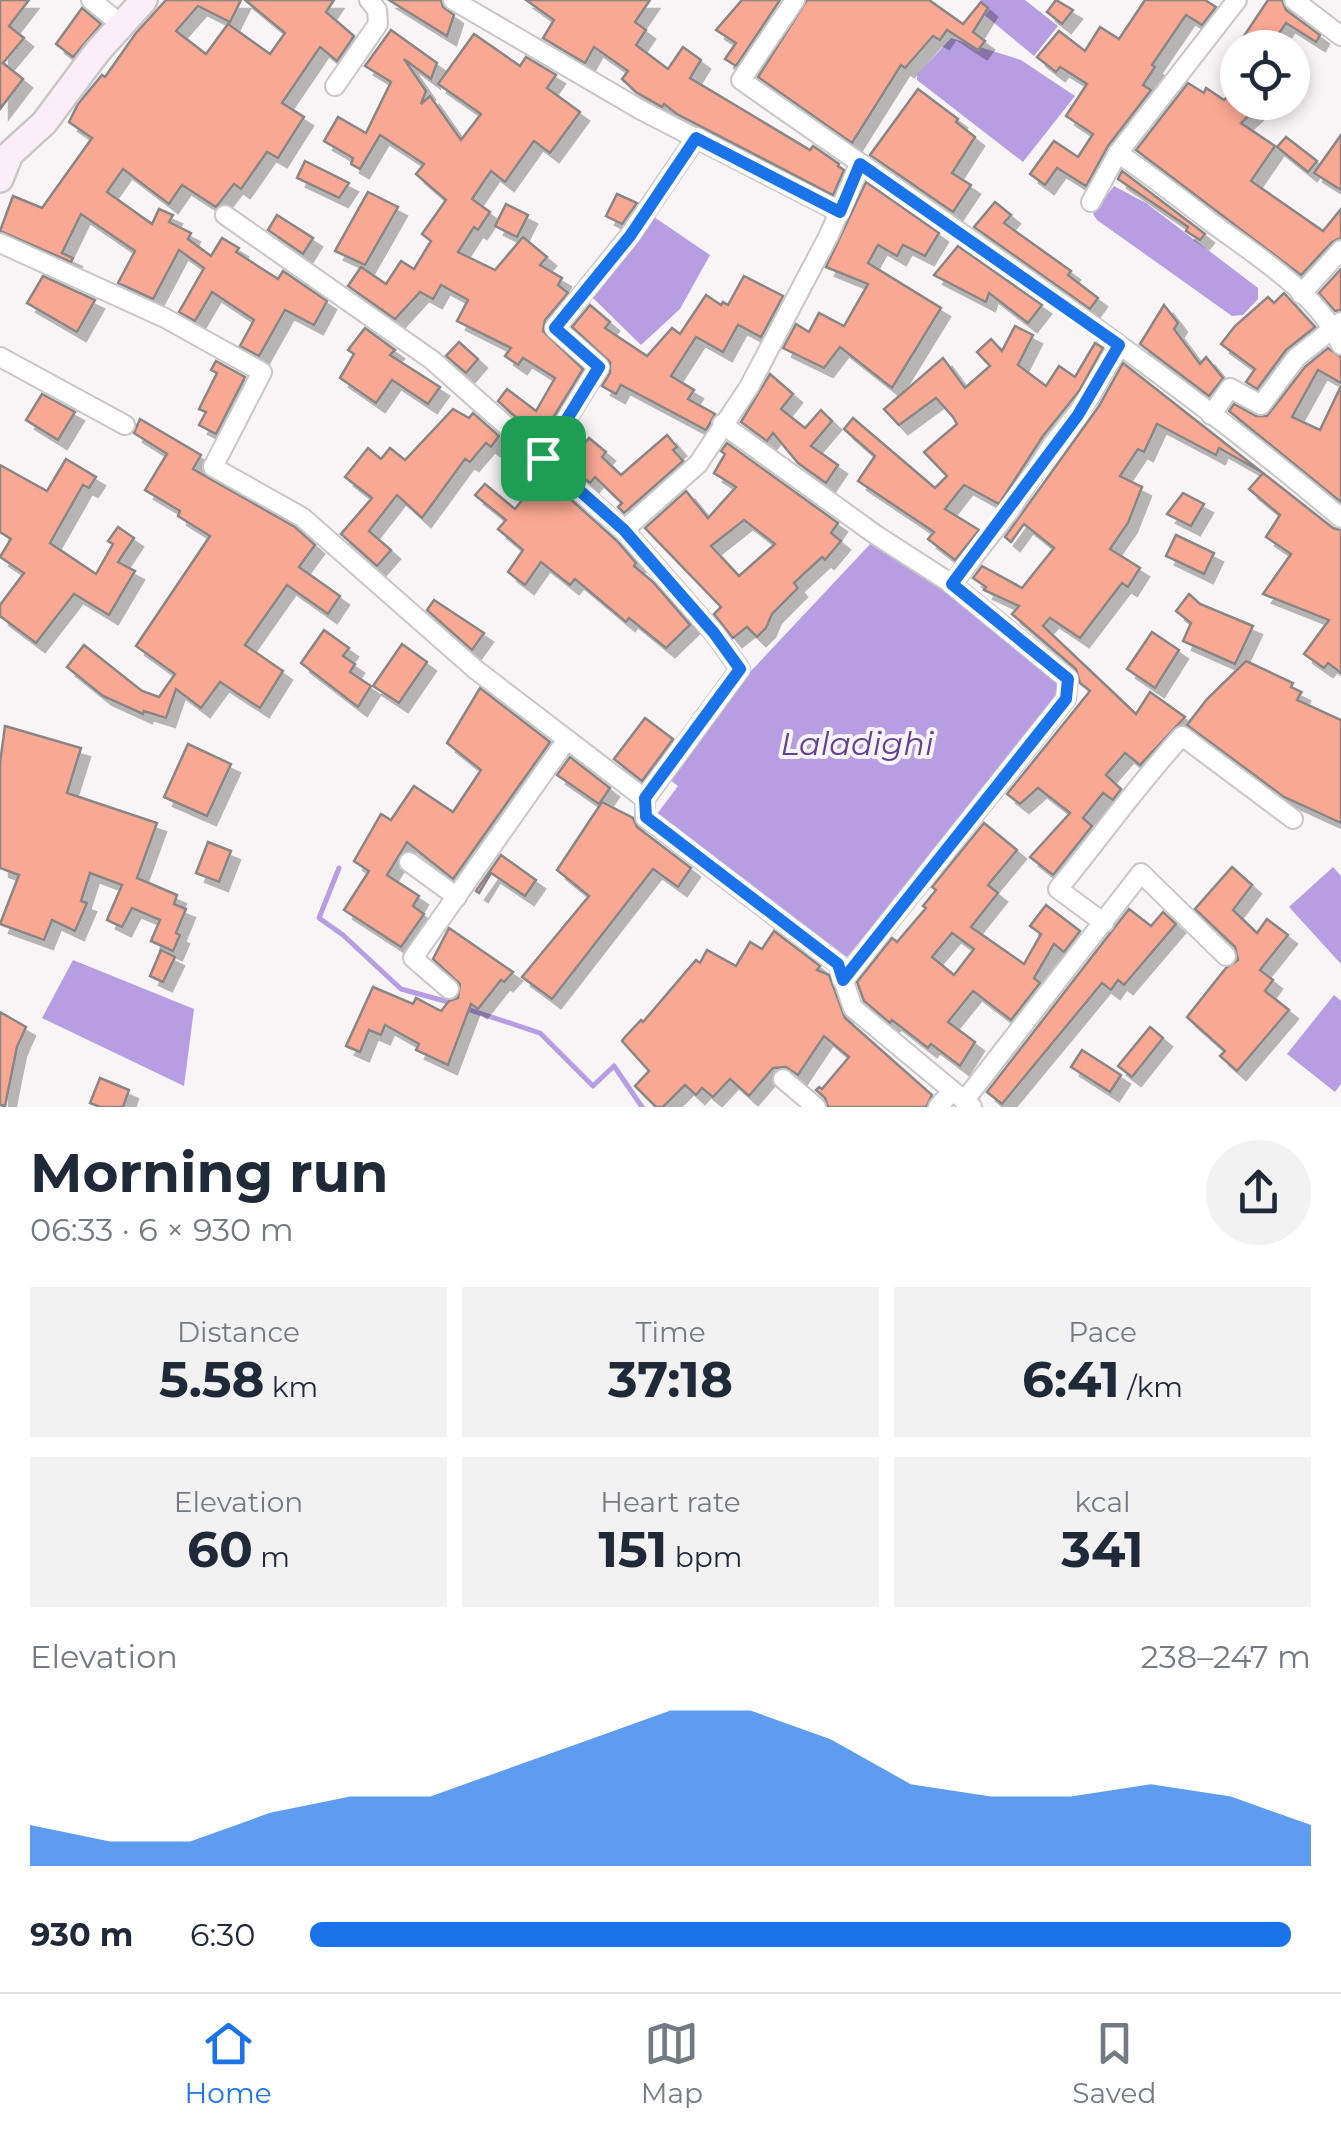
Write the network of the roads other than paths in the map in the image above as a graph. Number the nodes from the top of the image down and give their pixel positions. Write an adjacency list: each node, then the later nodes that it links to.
1 (91, 0): 8 (street)
2 (144, 0): 8 (street)
3 (370, 0): 10 (street)
4 (453, 0): 11 (street)
5 (795, 0): 13 (street)
6 (1237, 0): 12 (street)
7 (1294, 0): 9 (street)
8 (122, 25): 14 (street)
9 (1341, 36)
10 (335, 86)
11 (696, 138): 16 (street); 27 (street)
12 (1118, 152): 15 (street); 20 (street)
13 (860, 164): 16 (street); 22 (street)
14 (0, 179)
15 (1091, 202)
16 (840, 212): 25 (street)
17 (225, 215): 27 (street)
18 (0, 243): 31 (street)
19 (1341, 250): 20 (street)
20 (1300, 294): 21 (street)
21 (1339, 332): 24 (street)
22 (1119, 345): 24 (street); 30 (street)
23 (0, 357): 26 (street)
24 (1211, 415): 28 (street)
25 (722, 424): 29 (street); 30 (street)
26 (125, 425)
27 (543, 458): 29 (street)
28 (1341, 518)
29 (624, 530): 32 (street)
30 (952, 584): 38 (street)
31 (566, 741): 32 (street); 35 (street)
32 (645, 798): 38 (street)
33 (1292, 820): 36 (street)
34 (409, 862): 35 (street)
35 (457, 897): 39 (street)
36 (1104, 923): 37 (street); 41 (street)
37 (1226, 956)
38 (843, 980): 41 (street)
39 (449, 989)
40 (783, 1079): 42 (street)
41 (962, 1100): 43 (street)
42 (816, 1107)
43 (938, 1107)

